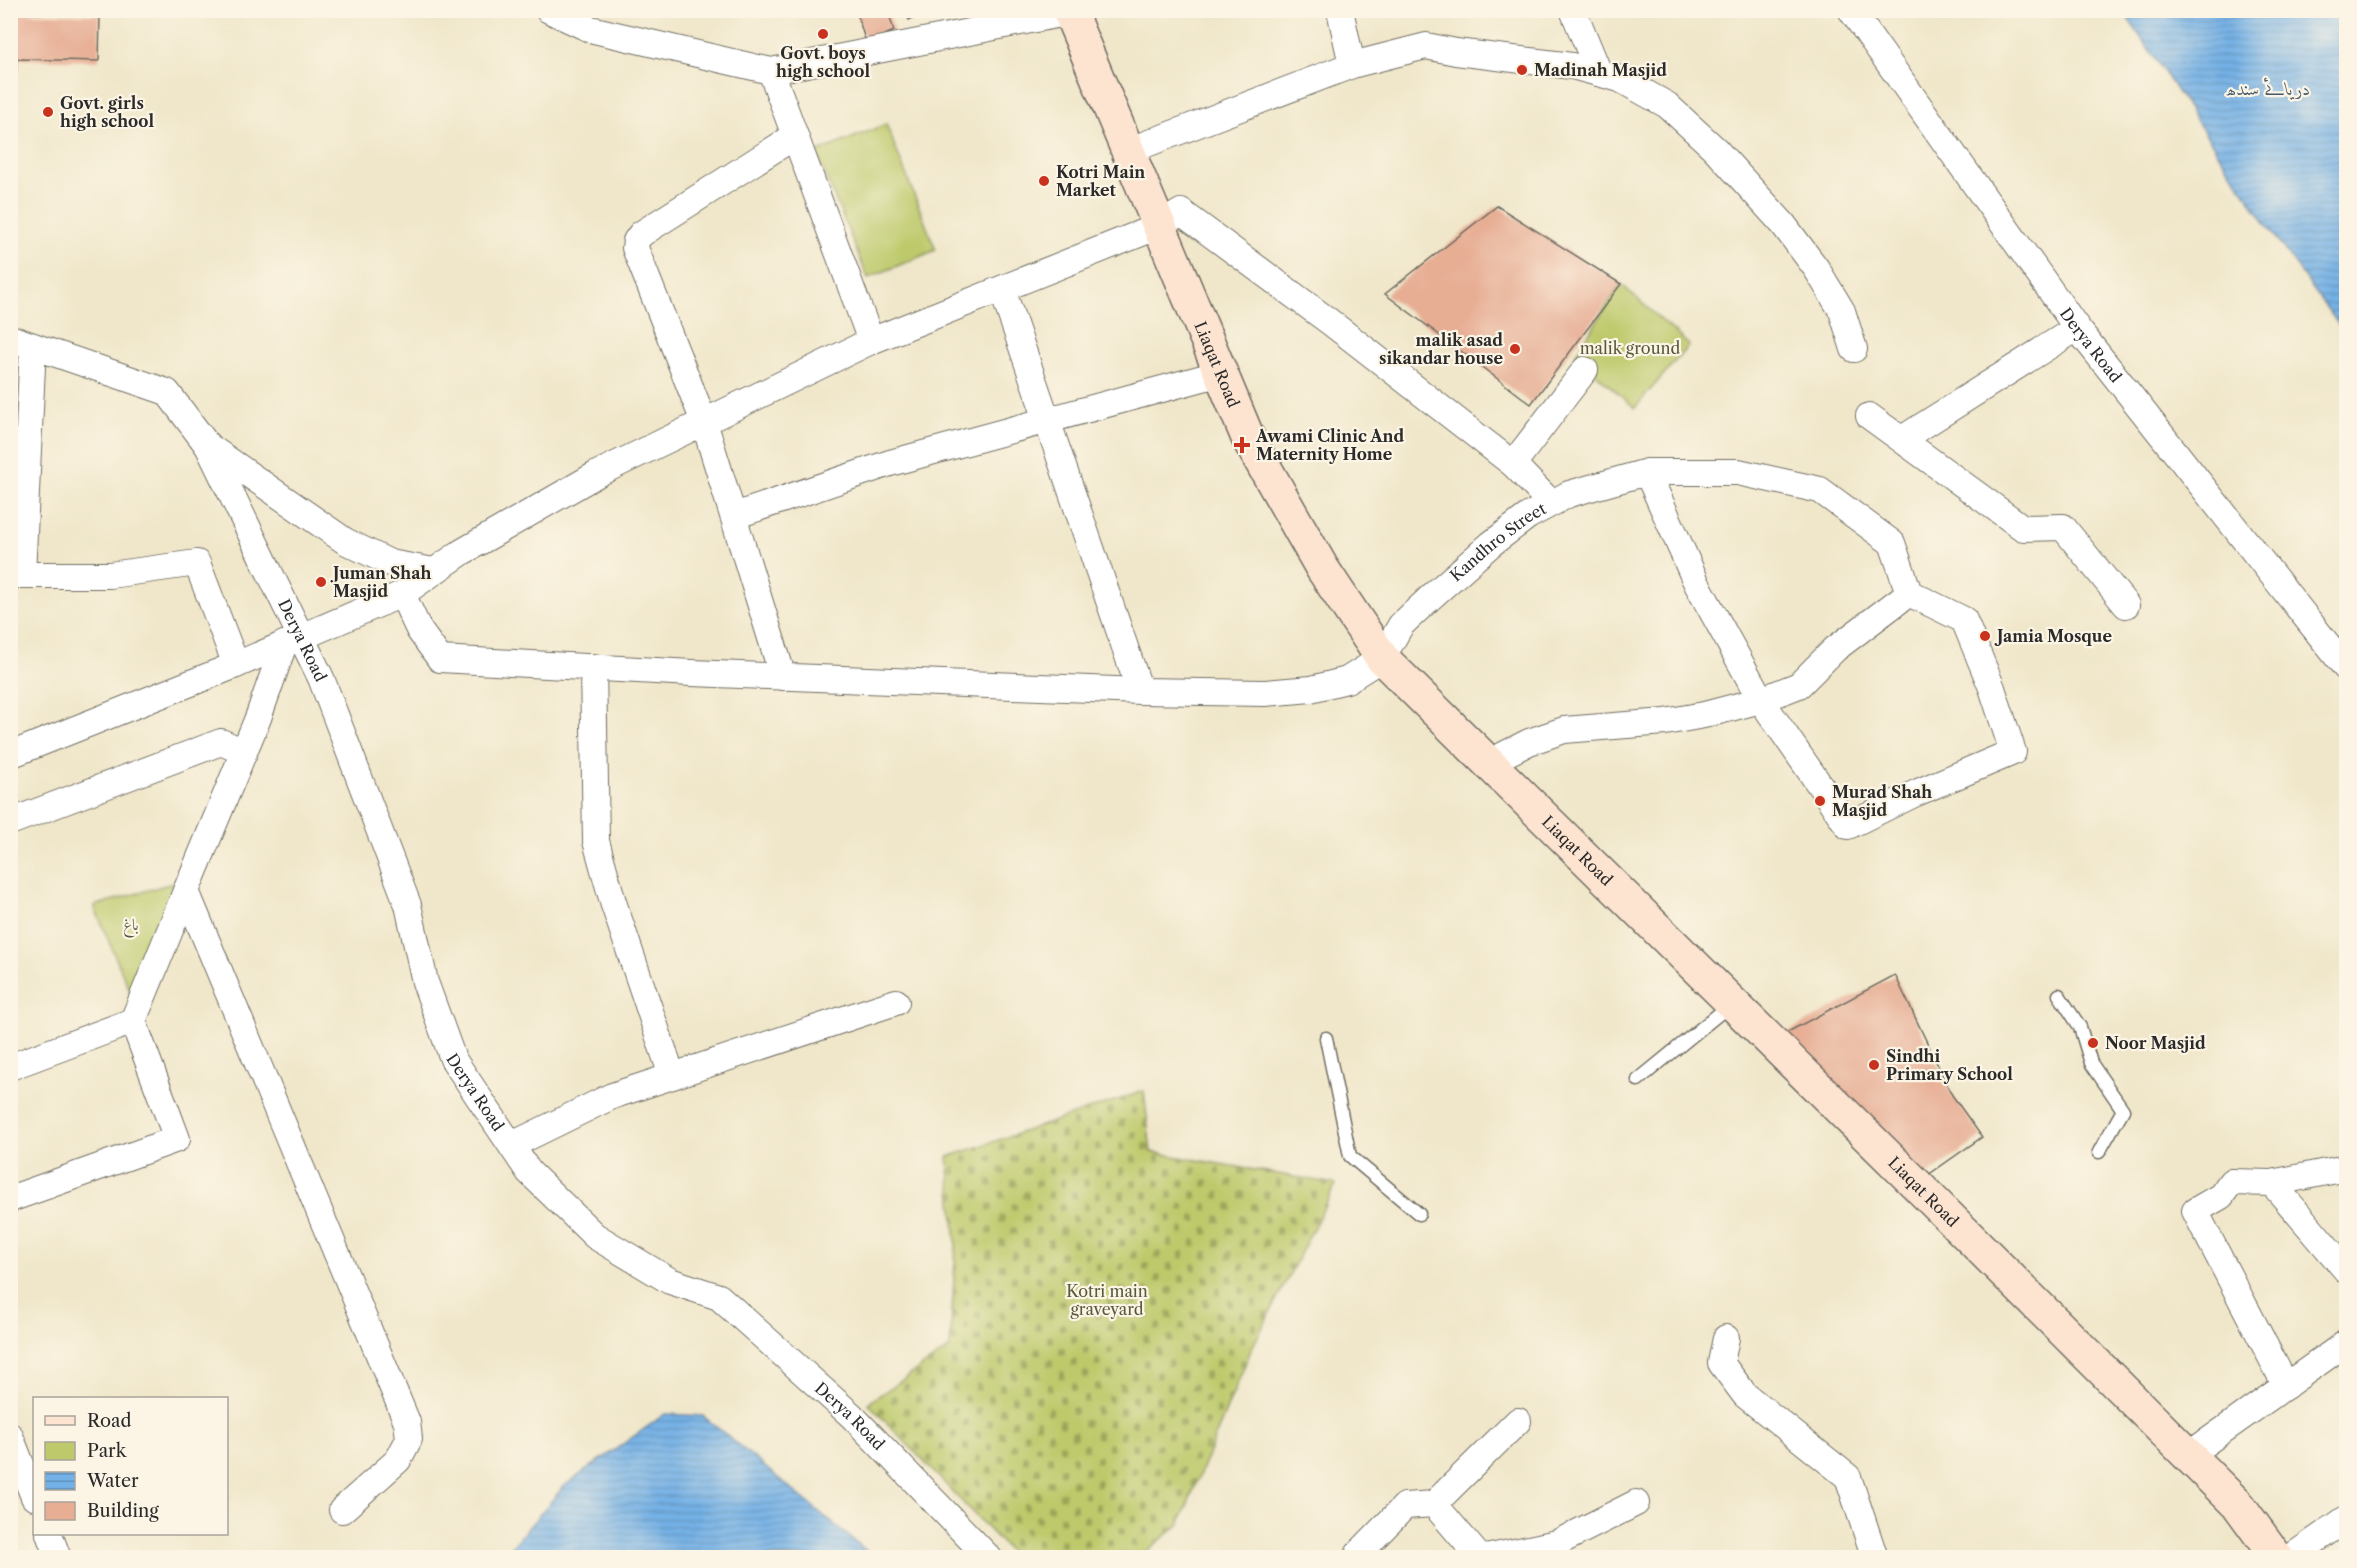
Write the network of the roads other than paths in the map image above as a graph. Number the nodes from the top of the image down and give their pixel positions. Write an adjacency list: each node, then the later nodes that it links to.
1 (549, 10): 7 (street)
2 (1340, 10): 6 (street)
3 (1573, 10): 8 (street)
4 (1851, 10): 13 (street, Derya Road)
5 (1074, 11): 7 (street); 10 (street, Liaqat Road)
6 (1352, 65): 8 (street); 10 (street)
7 (771, 71): 9 (street)
8 (1599, 73): 16 (street)
9 (795, 136): 14 (street); 21 (street)
10 (1128, 151): 11 (street, Liaqat Road)
11 (1159, 226): 12 (street); 18 (street, Liaqat Road); 24 (street)
12 (1002, 289): 14 (street); 20 (street)
13 (2077, 328): 22 (street); 37 (street, Derya Road)
14 (871, 341): 21 (street)
15 (22, 342): 23 (street); 29 (street)
16 (1854, 349)
17 (1585, 370): 24 (street)
18 (1221, 373): 20 (street); 34 (street, Liaqat Road)
19 (1869, 416): 22 (street)
20 (1046, 421): 27 (street); 39 (street)
21 (705, 422): 27 (street); 28 (street)
22 (1902, 439): 32 (street)
23 (208, 447): 28 (street); 33 (street, Derya Road)
24 (1513, 464): 26 (street)
25 (1647, 472): 26 (street, Kandhro Street); 30 (street, Kandhro Street); 40 (street)
26 (1551, 504): 34 (street, Kandhro Street)
27 (734, 516): 38 (street)
28 (434, 572): 31 (street)
29 (16, 575): 35 (street)
30 (1909, 593): 40 (street); 40 (street)
31 (402, 594): 33 (street); 36 (street)
32 (2126, 605)
33 (293, 640): 35 (street); 41 (street); 54 (street, Derya Road)
34 (1382, 658): 39 (street); 43 (street, Liaqat Road)
35 (236, 665): 42 (street)
36 (593, 667): 38 (street); 52 (street)
37 (2346, 668)
38 (783, 677): 39 (street)
39 (1140, 690)
40 (1761, 700): 43 (street)
41 (244, 752): 44 (street); 45 (street)
42 (10, 754)
43 (1488, 763): 48 (street, Liaqat Road)
44 (10, 822)
45 (186, 891): 49 (street); 70 (street)
46 (2059, 995): 55 (lane)
47 (896, 1002): 52 (street)
48 (1731, 1004): 53 (lane); 66 (street, Liaqat Road)
49 (133, 1021): 51 (street); 58 (street)
50 (1326, 1038): 59 (lane)
51 (10, 1067)
52 (672, 1076): 54 (street)
53 (1638, 1080)
54 (512, 1144): 75 (street, Derya Road)
55 (2099, 1152)
56 (2346, 1168): 57 (street)
57 (2272, 1183): 60 (street); 63 (street)
58 (10, 1199)
59 (1419, 1214)
60 (2346, 1270)
61 (1726, 1338): 78 (street)
62 (2346, 1343): 63 (street)
63 (2286, 1386): 66 (street)
64 (1518, 1421): 69 (street)
65 (10, 1436): 67 (street)
66 (2187, 1456): 79 (street, Liaqat Road)
67 (33, 1494)
68 (1636, 1503): 77 (street)
69 (1434, 1504): 73 (street); 76 (street)
70 (342, 1510)
71 (2346, 1519): 80 (street)
72 (50, 1535): 74 (street)
73 (1359, 1553)
74 (58, 1557)
75 (989, 1557)
76 (1480, 1557)
77 (1486, 1557)
78 (1875, 1557)
79 (2277, 1557)
80 (2290, 1557)

